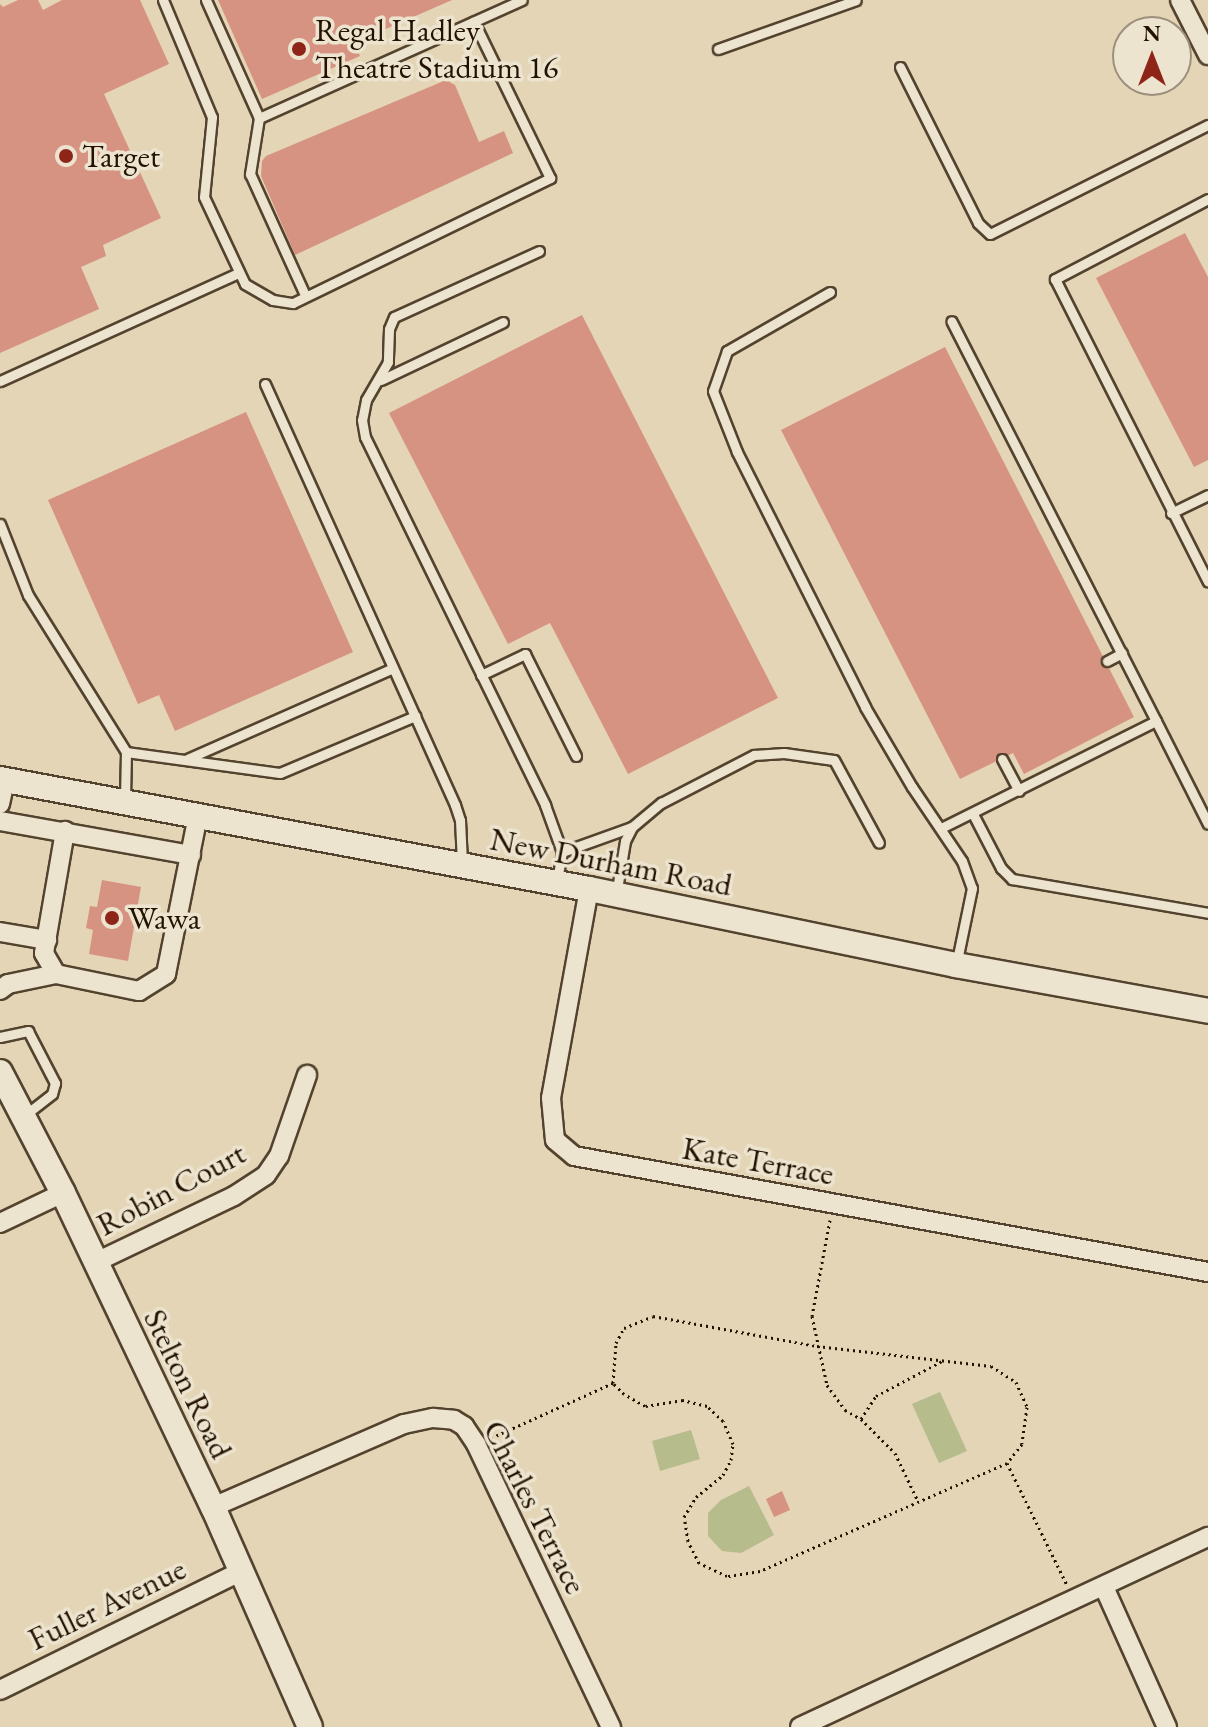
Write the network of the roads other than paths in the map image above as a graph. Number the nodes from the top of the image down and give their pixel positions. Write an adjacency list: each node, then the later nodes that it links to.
1 (163, 0): 14 (lane)
2 (206, 0): 10 (lane)
3 (522, 0): 6 (lane)
4 (856, 0): 7 (lane)
5 (1180, 0): 8 (street)
6 (474, 22): 10 (lane); 16 (lane)
7 (718, 49)
8 (1208, 55)
9 (900, 67): 11 (lane)
10 (259, 118): 16 (lane)
11 (1208, 125)
12 (1208, 199): 23 (lane)
13 (539, 251): 19 (lane)
14 (238, 273): 16 (lane); 20 (lane)
15 (830, 292): 45 (lane)
16 (305, 295)
17 (951, 321): 26 (lane)
18 (503, 322): 19 (lane)
19 (381, 380): 29 (lane)
20 (0, 381)
21 (265, 384): 28 (lane)
22 (1208, 495): 23 (lane)
23 (1171, 513): 25 (lane)
24 (0, 524): 32 (lane)
25 (1208, 582)
26 (1122, 653): 27 (lane); 31 (lane)
27 (1107, 661)
28 (393, 668): 30 (lane); 34 (lane)
29 (481, 675): 33 (lane); 48 (lane)
30 (415, 716): 34 (lane); 50 (lane)
31 (1156, 721): 37 (lane); 43 (lane)
32 (126, 752): 34 (lane); 38 (lane)
33 (576, 756)
34 (187, 759)
35 (1002, 759): 37 (lane)
36 (3, 780): 38 (main road, New Durham Road); 39 (street)
37 (1019, 791): 40 (lane)
38 (125, 802): 41 (main road, New Durham Road)
39 (0, 804)
40 (973, 814): 45 (lane); 54 (lane)
41 (198, 816): 49 (street); 50 (main road, New Durham Road)
42 (0, 821): 46 (street)
43 (1208, 824)
44 (632, 827): 47 (lane); 48 (lane); 53 (lane)
45 (941, 828): 57 (lane)
46 (65, 831): 49 (street); 56 (street)
47 (879, 843)
48 (562, 852): 51 (lane)
49 (191, 855): 58 (street)
50 (462, 865): 51 (main road, New Durham Road)
51 (556, 883): 52 (main road, New Durham Road)
52 (589, 889): 53 (main road, New Durham Road); 68 (street, Kate Terrace)
53 (616, 895): 57 (main road, New Durham Road)
54 (1208, 913)
55 (0, 932): 56 (street)
56 (47, 940): 58 (street)
57 (956, 965): 60 (main road, New Durham Road)
58 (56, 974): 59 (street)
59 (0, 990)
60 (1208, 1011)
61 (0, 1037): 64 (lane)
62 (0, 1072): 64 (main road, Stelton Road)
63 (307, 1075): 67 (street, Robin Court)
64 (23, 1116): 65 (main road, Stelton Road)
65 (63, 1193): 66 (street); 67 (main road, Stelton Road)
66 (0, 1223)
67 (94, 1263): 69 (main road, Stelton Road)
68 (1208, 1272)
69 (213, 1507): 71 (main road, Stelton Road); 75 (street, Charles Terrace)
70 (1208, 1537): 72 (street)
71 (240, 1572): 73 (street, Fuller Avenue); 74 (main road, Stelton Road)
72 (1104, 1587): 76 (street); 77 (street)
73 (0, 1690)
74 (310, 1727)
75 (611, 1727)
76 (800, 1727)
77 (1167, 1727)

